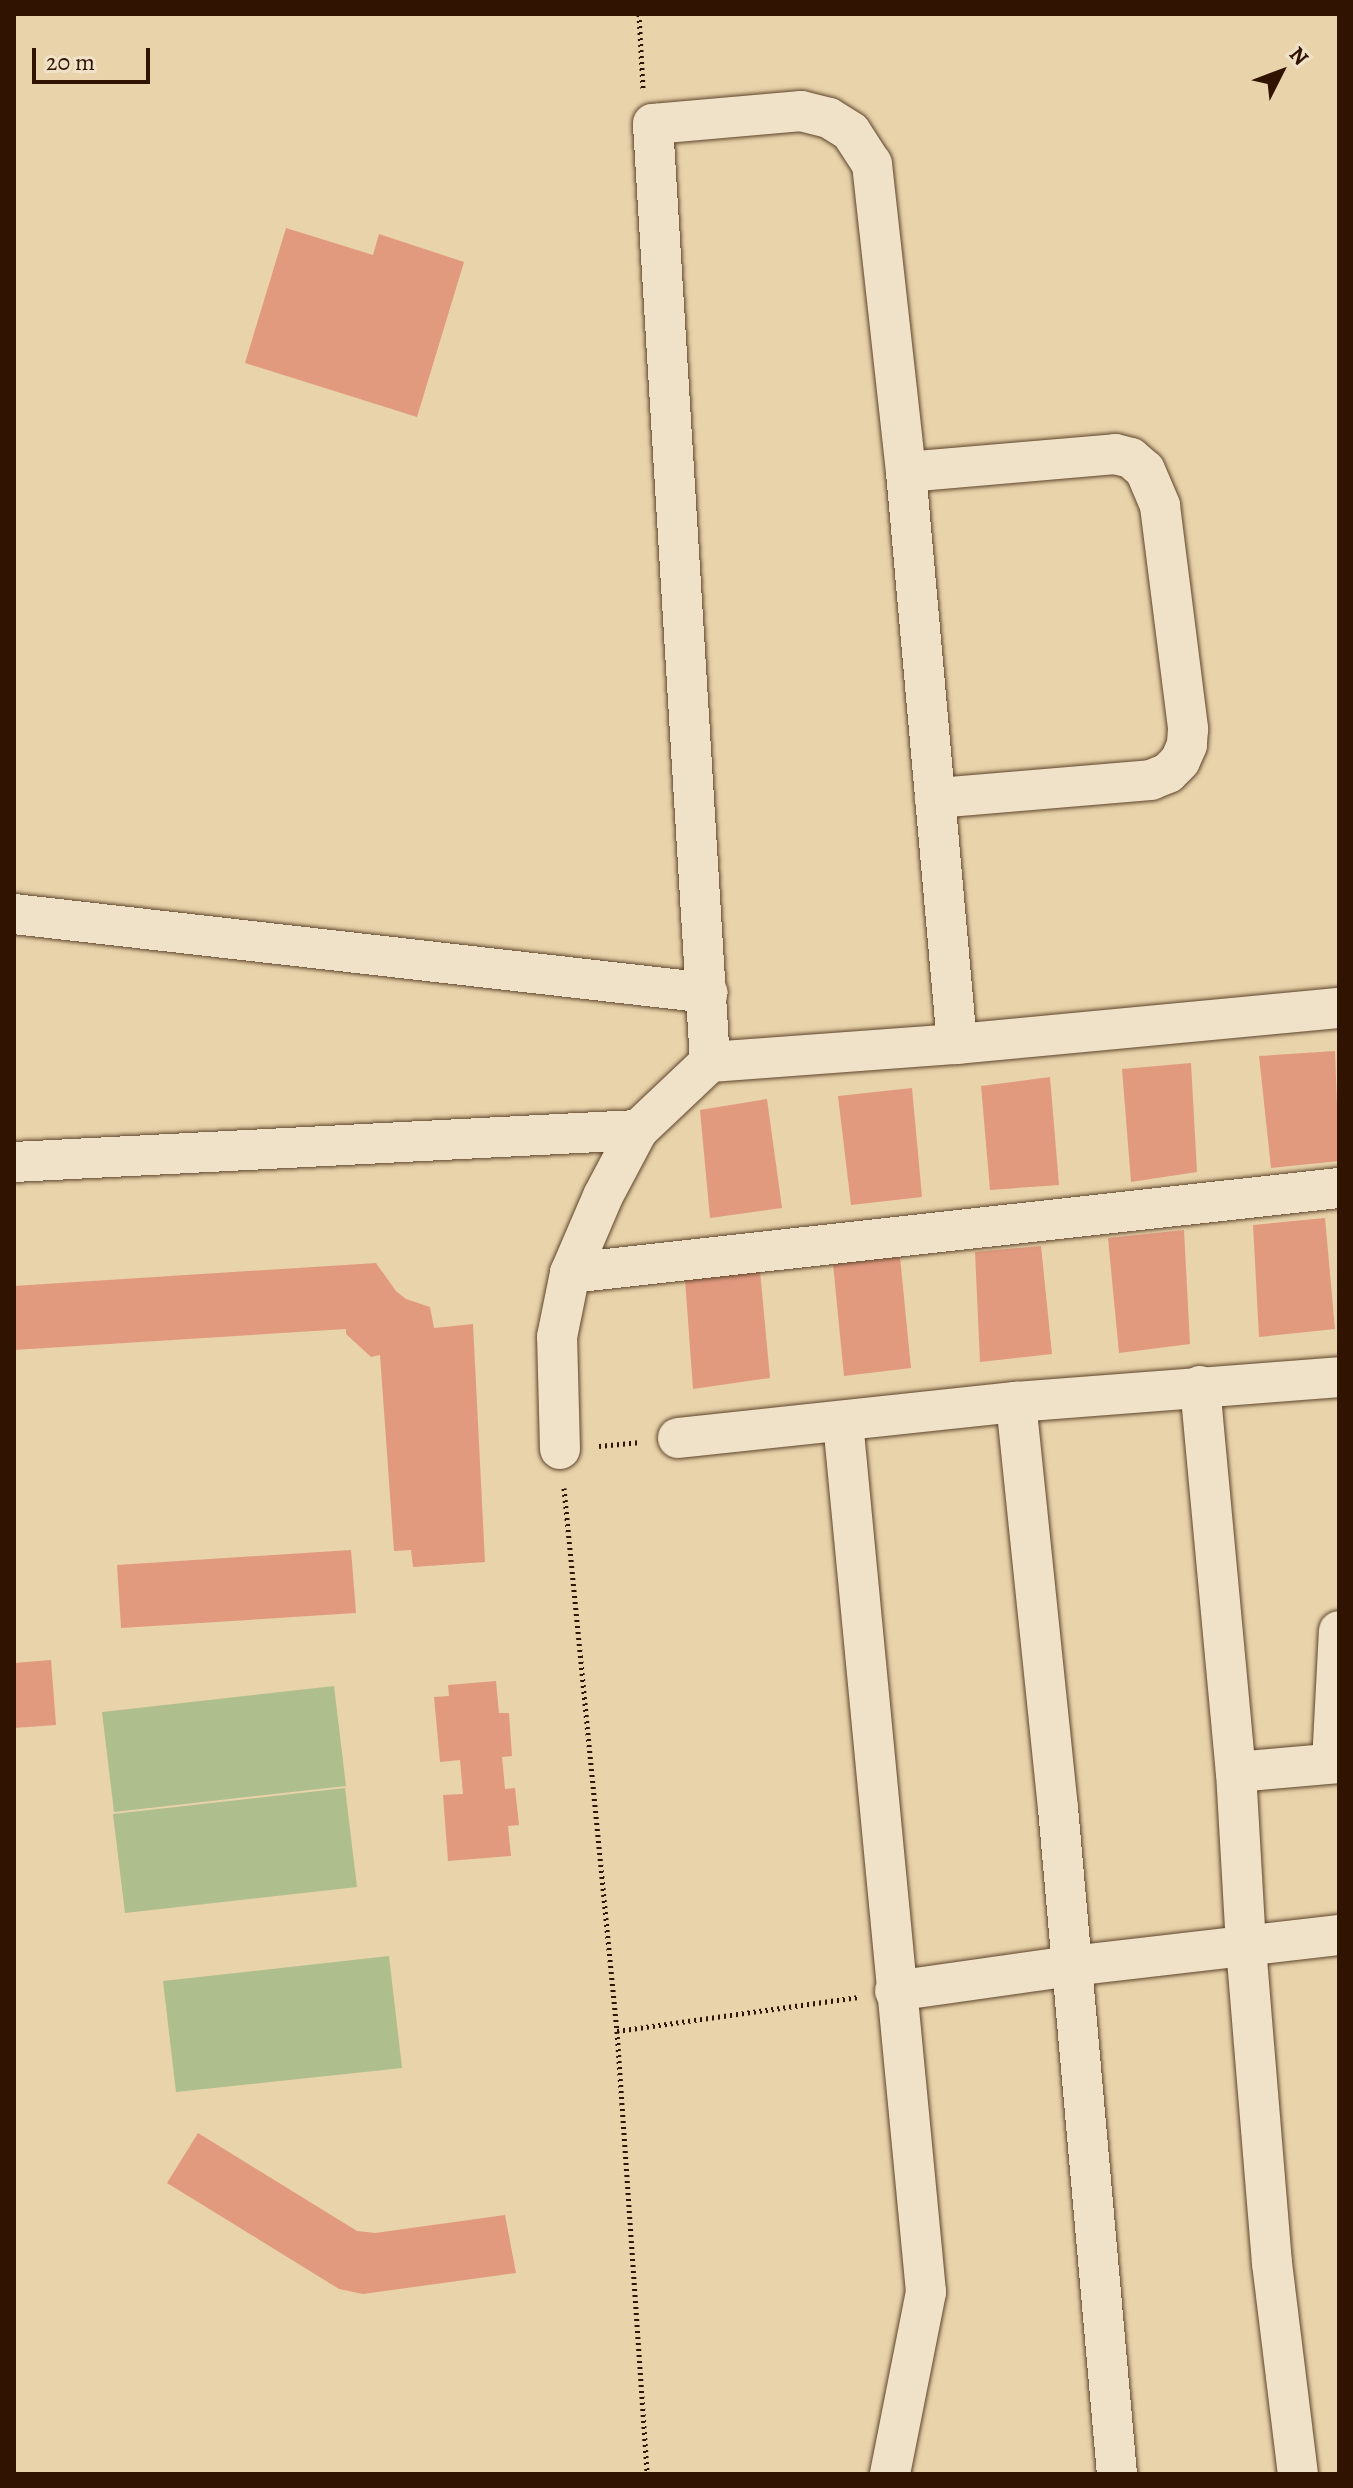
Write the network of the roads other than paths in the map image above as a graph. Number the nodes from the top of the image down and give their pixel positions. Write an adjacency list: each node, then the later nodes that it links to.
1 (906, 472): 2 (street); 2 (street); 4 (street)
2 (935, 798): 6 (street)
3 (14, 914): 4 (street)
4 (708, 993): 7 (street)
5 (1339, 1008): 6 (street)
6 (957, 1044): 7 (street)
7 (710, 1062): 8 (street)
8 (638, 1130): 9 (street); 11 (street)
9 (14, 1162)
10 (1339, 1188): 11 (street)
11 (570, 1273): 17 (street)
12 (1339, 1377): 13 (street)
13 (1200, 1386): 14 (street); 20 (street)
14 (1016, 1402): 15 (street); 23 (street)
15 (843, 1422): 16 (street); 24 (street)
16 (678, 1438)
17 (560, 1449)
18 (1339, 1631): 19 (street)
19 (1336, 1763): 20 (street)
20 (1236, 1772): 22 (street)
21 (1339, 1935): 22 (street)
22 (1246, 1947): 23 (street); 27 (street)
23 (1071, 1966): 24 (street); 26 (street)
24 (895, 1991): 25 (street)
25 (890, 2474)
26 (1117, 2474)
27 (1298, 2474)

